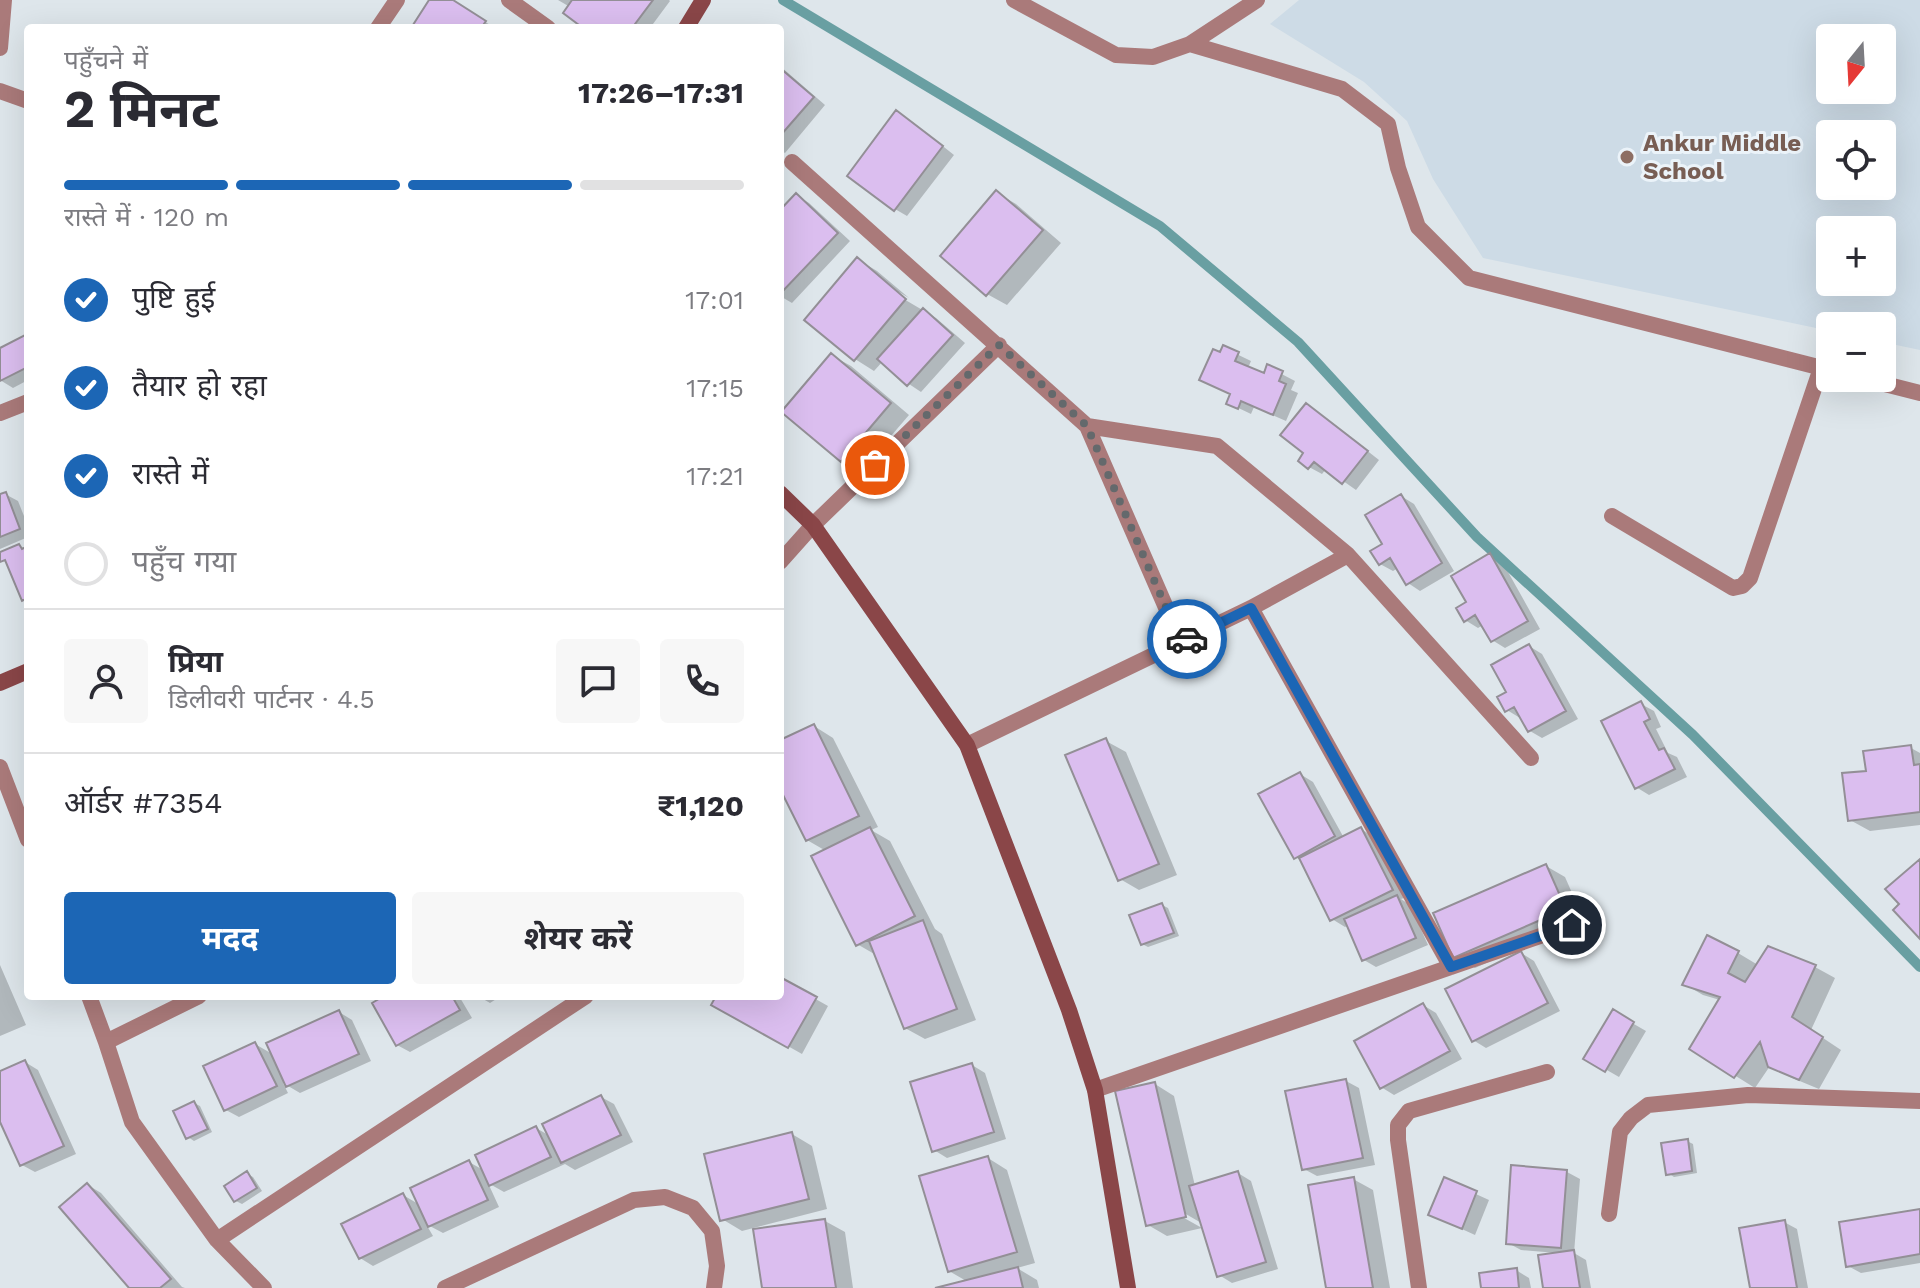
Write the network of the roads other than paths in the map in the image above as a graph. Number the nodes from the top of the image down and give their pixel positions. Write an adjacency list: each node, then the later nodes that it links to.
1 (4, 0): 11 (street)
2 (397, 0): 7 (street)
3 (509, 0): 8 (street)
4 (703, 0): 9 (street)
5 (1014, 0): 10 (street)
6 (1257, 0): 10 (street)
7 (381, 24)
8 (542, 24)
9 (688, 24)
10 (1190, 44): 16 (street)
11 (0, 48)
12 (0, 91): 13 (street)
13 (24, 100)
14 (792, 162): 15 (street)
15 (999, 345): 22 (street); 25 (street)
16 (1816, 366)
17 (1896, 387): 19 (street)
18 (1818, 392): 24 (street)
19 (1920, 393)
20 (24, 404): 21 (street)
21 (0, 413)
22 (1087, 426): 26 (street); 29 (street)
23 (784, 497): 25 (street)
24 (1612, 516)
25 (813, 525): 27 (street); 32 (street)
26 (1348, 555): 28 (street); 33 (street)
27 (784, 558)
28 (1251, 608): 29 (street); 37 (street)
29 (1181, 642): 32 (street)
30 (24, 673): 31 (street)
31 (0, 683)
32 (967, 745): 43 (street)
33 (1531, 758)
34 (0, 767): 35 (street)
35 (24, 830)
36 (1572, 925): 37 (street)
37 (1451, 967): 43 (street)
38 (90, 1000): 41 (street)
39 (191, 1000): 41 (street)
40 (580, 1000): 46 (street)
41 (106, 1042): 46 (street)
42 (1547, 1072): 51 (street)
43 (1095, 1090): 50 (street)
44 (1920, 1101): 45 (street)
45 (1609, 1214)
46 (217, 1240): 47 (street)
47 (264, 1288)
48 (445, 1288): 49 (street)
49 (714, 1288)
50 (1128, 1288)
51 (1419, 1288)

